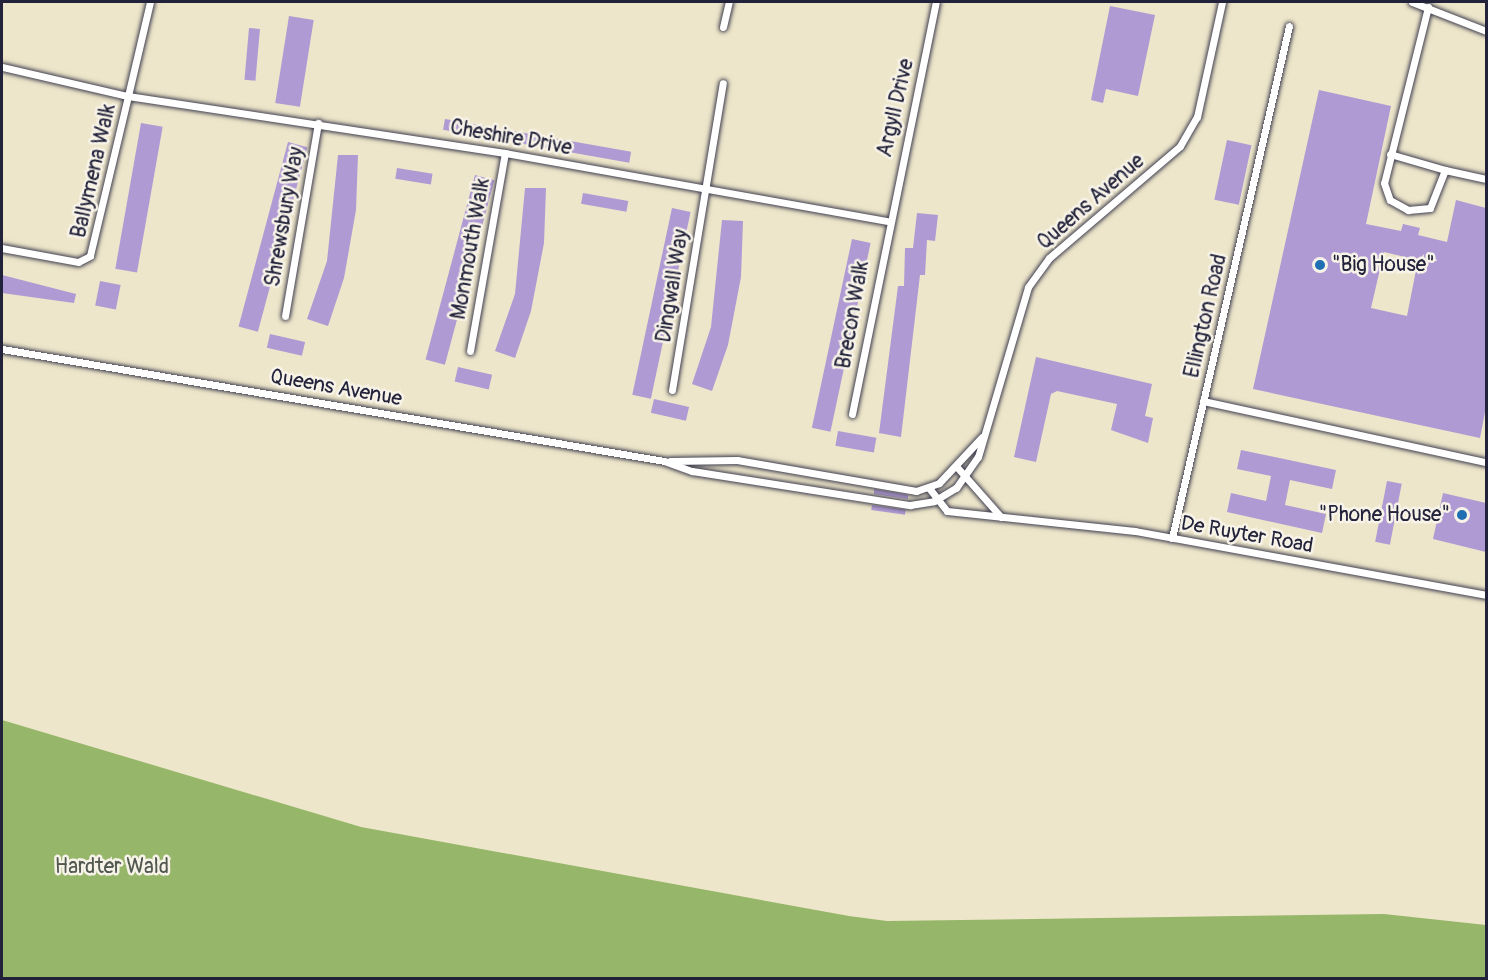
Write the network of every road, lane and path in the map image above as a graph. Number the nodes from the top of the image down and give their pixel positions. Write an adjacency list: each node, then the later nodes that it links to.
1 (150, 2): 12 (lane)
2 (729, 2): 8 (lane)
3 (936, 2): 19 (lane, Argyll Drive)
4 (1221, 2): 27 (lane, Queens Avenue)
5 (1412, 2): 6 (lane)
6 (1428, 7): 9 (lane); 15 (lane)
7 (1288, 26): 25 (lane, Ellington Road)
8 (723, 27)
9 (1486, 31)
10 (2, 67): 12 (lane, Ballymena Walk)
11 (723, 83): 18 (lane, Dingwall Way)
12 (128, 96): 13 (lane, Cheshire Drive); 20 (lane, Ballymena Walk)
13 (318, 123): 14 (lane, Cheshire Drive); 21 (lane, Shrewsbury Way)
14 (505, 153): 18 (lane, Cheshire Drive); 23 (lane, Monmouth Walk)
15 (1390, 154): 16 (lane); 16 (lane)
16 (1445, 170): 17 (lane)
17 (1486, 179)
18 (705, 189): 19 (lane, Cheshire Drive); 24 (lane, Dingwall Way)
19 (887, 221): 26 (lane, Brecon Walk)
20 (2, 249)
21 (285, 316)
22 (2, 349): 28 (lane, Queens Avenue)
23 (470, 351)
24 (672, 390)
25 (1203, 401): 29 (lane, Ellington Road); 35 (lane)
26 (852, 414)
27 (986, 433): 30 (lane, Queens Avenue); 31 (lane, Queens Avenue)
28 (664, 461): 32 (lane, Queens Avenue); 33 (lane, Queens Avenue)
29 (1486, 462)
30 (956, 466): 31 (lane); 32 (lane, Queens Avenue)
31 (965, 478): 33 (lane, Queens Avenue); 34 (lane)
32 (929, 488): 33 (lane)
33 (936, 500): 34 (lane, De Ruyter Road)
34 (1000, 518): 35 (lane, De Ruyter Road)
35 (1172, 538): 36 (lane, De Ruyter Road)
36 (1486, 595)

